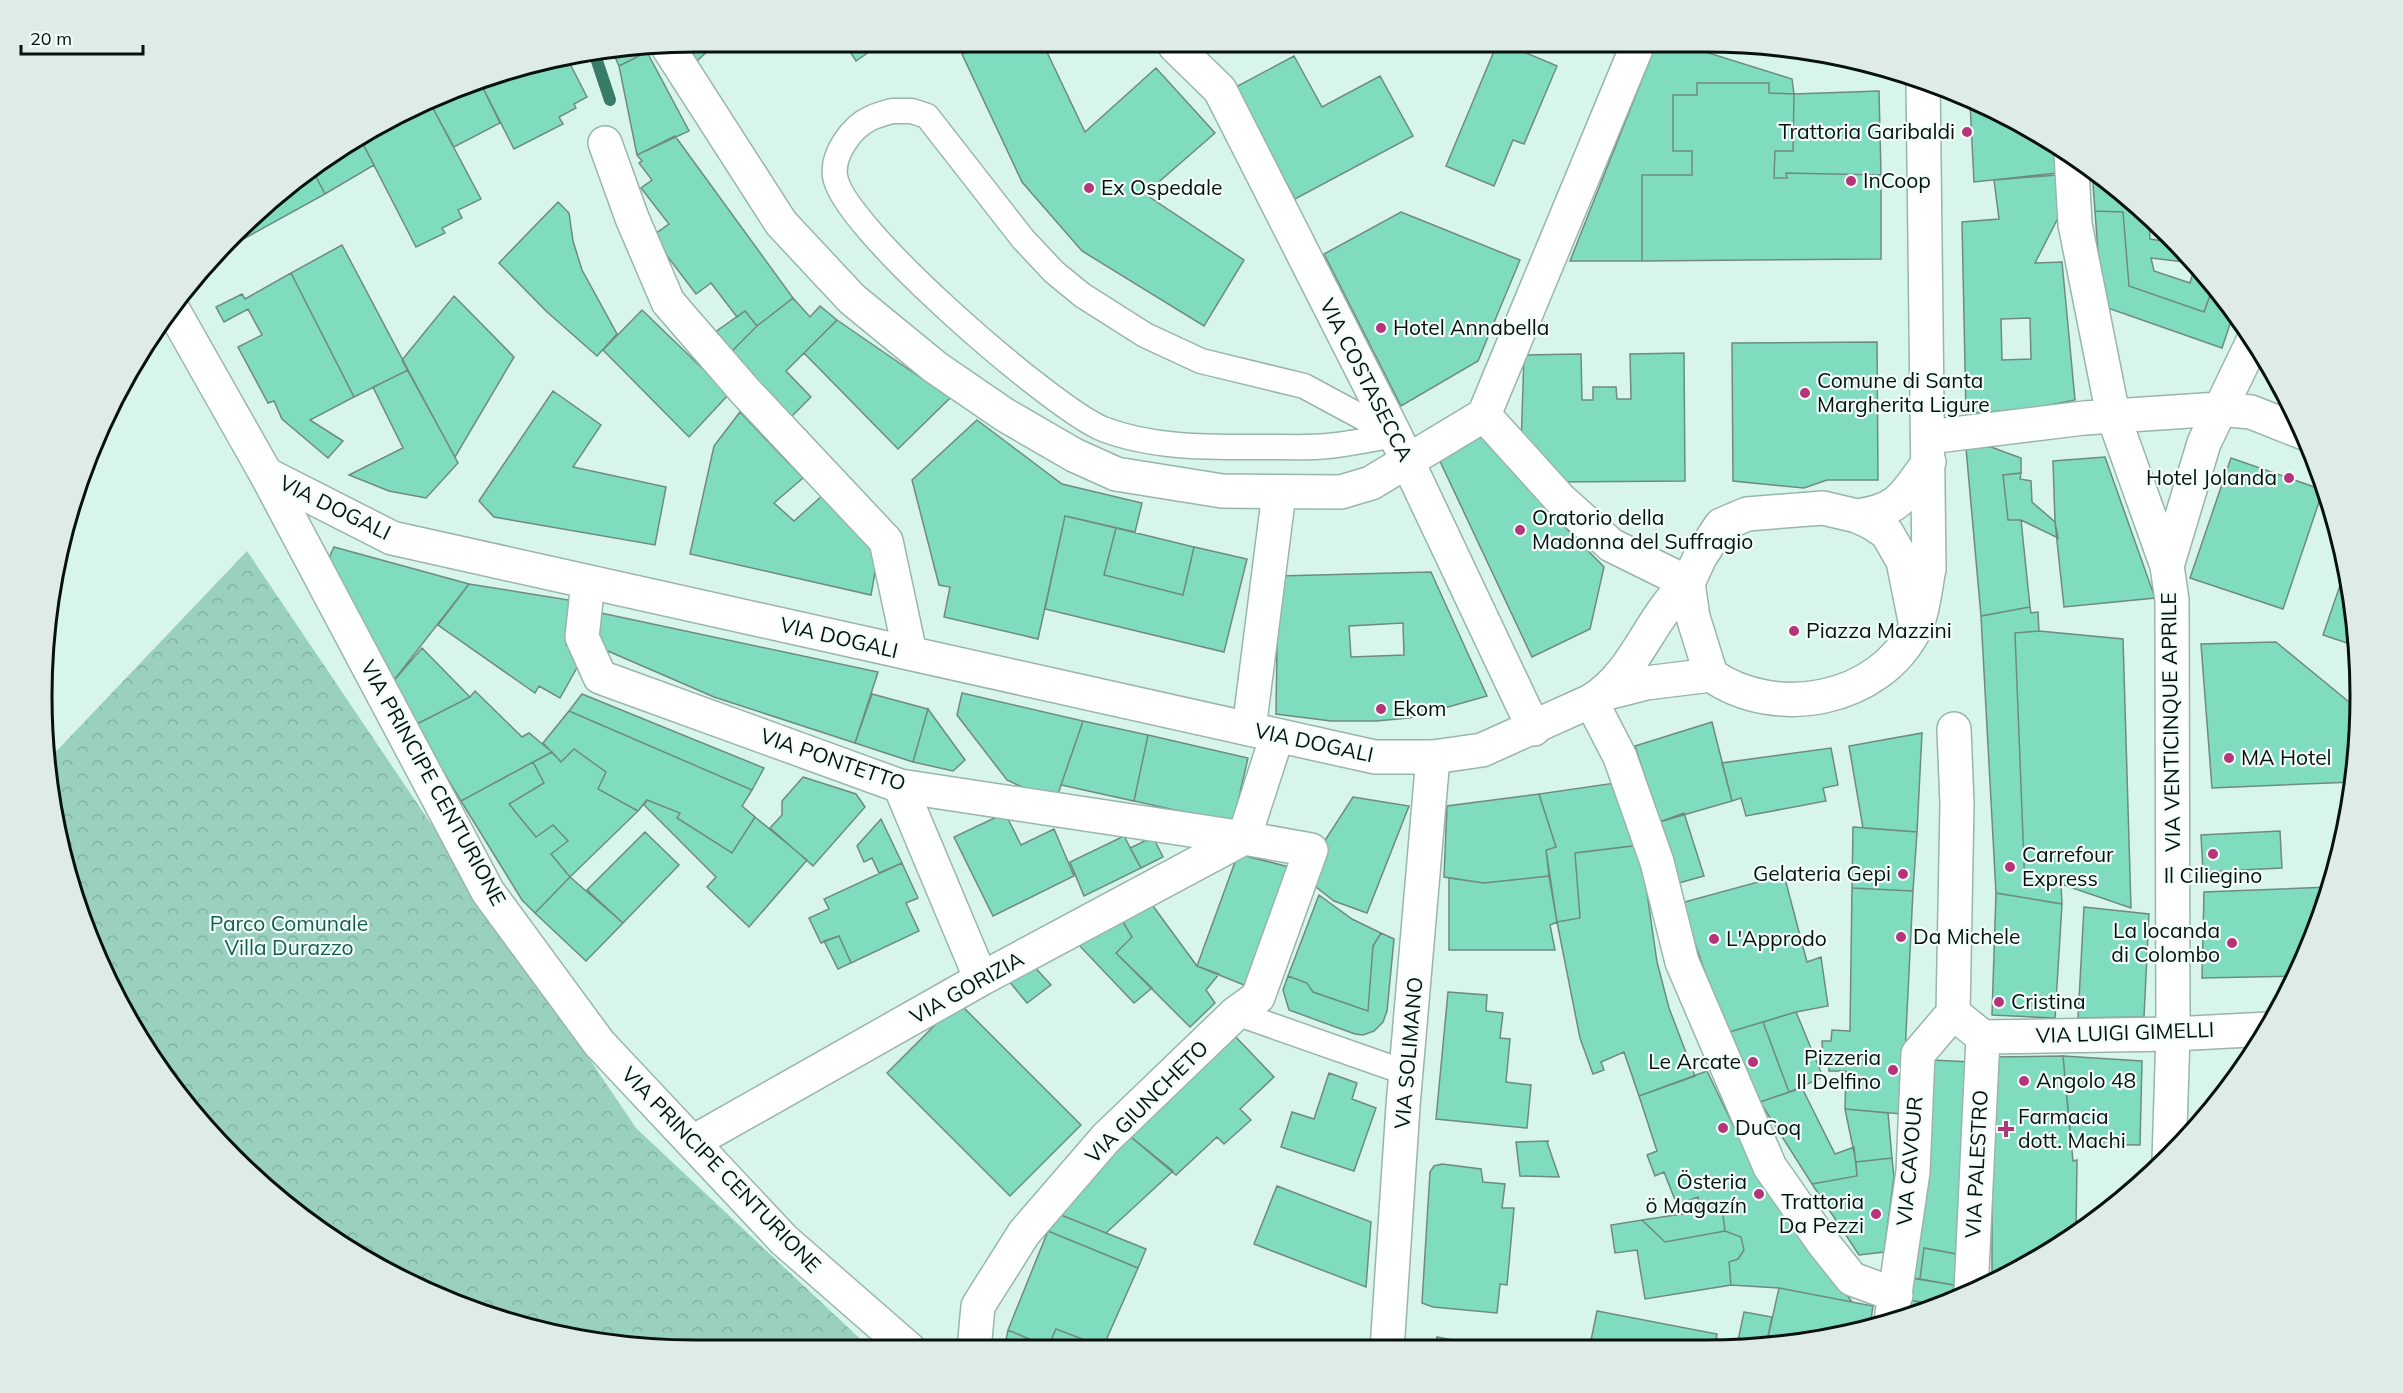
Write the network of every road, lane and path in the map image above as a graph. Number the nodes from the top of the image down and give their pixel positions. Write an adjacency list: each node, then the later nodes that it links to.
1 (1181, 52): 13 (street, VIA COSTASECCA)
2 (1635, 52): 11 (street)
3 (672, 53): 16 (street)
4 (1923, 91): 14 (street)
5 (605, 142): 22 (street)
6 (2072, 166): 10 (street, VIA VENTICINQUE APRILE)
7 (177, 317): 15 (street, VIA DOGALI)
8 (2249, 350): 9 (street)
9 (2219, 409): 10 (street); 12 (street); 18 (street)
10 (2113, 415): 14 (street); 18 (street, VIA VENTICINQUE APRILE)
11 (1484, 416): 13 (street); 20 (street)
12 (2291, 428)
13 (1401, 448): 13 (lane); 16 (street); 25 (street, VIA COSTASECCA)
14 (1929, 449): 17 (street); 21 (street)
15 (266, 474): 19 (street, VIA DOGALI); 39 (street, VIA PRINCIPE CENTURIONE)
16 (1278, 493): 27 (street)
17 (1857, 516): 20 (street); 21 (street)
18 (2167, 566): 36 (street, VIA VENTICINQUE APRILE)
19 (588, 582): 22 (street, VIA DOGALI); 29 (street, VIA PONTETTO)
20 (1688, 584): 23 (street); 24 (street, VIA DOGALI)
21 (1916, 626): 23 (street)
22 (910, 653): 27 (street, VIA DOGALI)
23 (1711, 675): 24 (street, VIA DOGALI)
24 (1597, 697): 25 (street, VIA DOGALI); 42 (street)
25 (1534, 729): 28 (street, VIA DOGALI)
26 (1953, 729): 34 (street)
27 (1263, 733): 28 (street, VIA DOGALI); 30 (street)
28 (1433, 757): 38 (street, VIA SOLIMANO)
29 (900, 786): 30 (street, VIA PONTETTO); 32 (street)
30 (1244, 838): 31 (street, VIA PONTETTO); 32 (street, VIA GORIZIA)
31 (1311, 850): 33 (street, VIA GIUNCHETO)
32 (981, 979): 39 (street, VIA GORIZIA)
33 (1236, 1013): 38 (lane); 44 (street, VIA GIUNCHETO)
34 (1953, 1013): 37 (street); 42 (street, VIA CAVOUR)
35 (2257, 1030): 36 (street, VIA LUIGI GIMELLI)
36 (2173, 1035): 37 (street, VIA LUIGI GIMELLI); 40 (street, VIA VENTICINQUE APRILE)
37 (1983, 1037): 41 (street, VIA PALESTRO)
38 (1407, 1074): 45 (street, VIA SOLIMANO)
39 (693, 1142): 43 (street, VIA PRINCIPE CENTURIONE)
40 (2170, 1144)
41 (1971, 1283)
42 (1894, 1308)
43 (899, 1340)
44 (975, 1340)
45 (1388, 1340)

